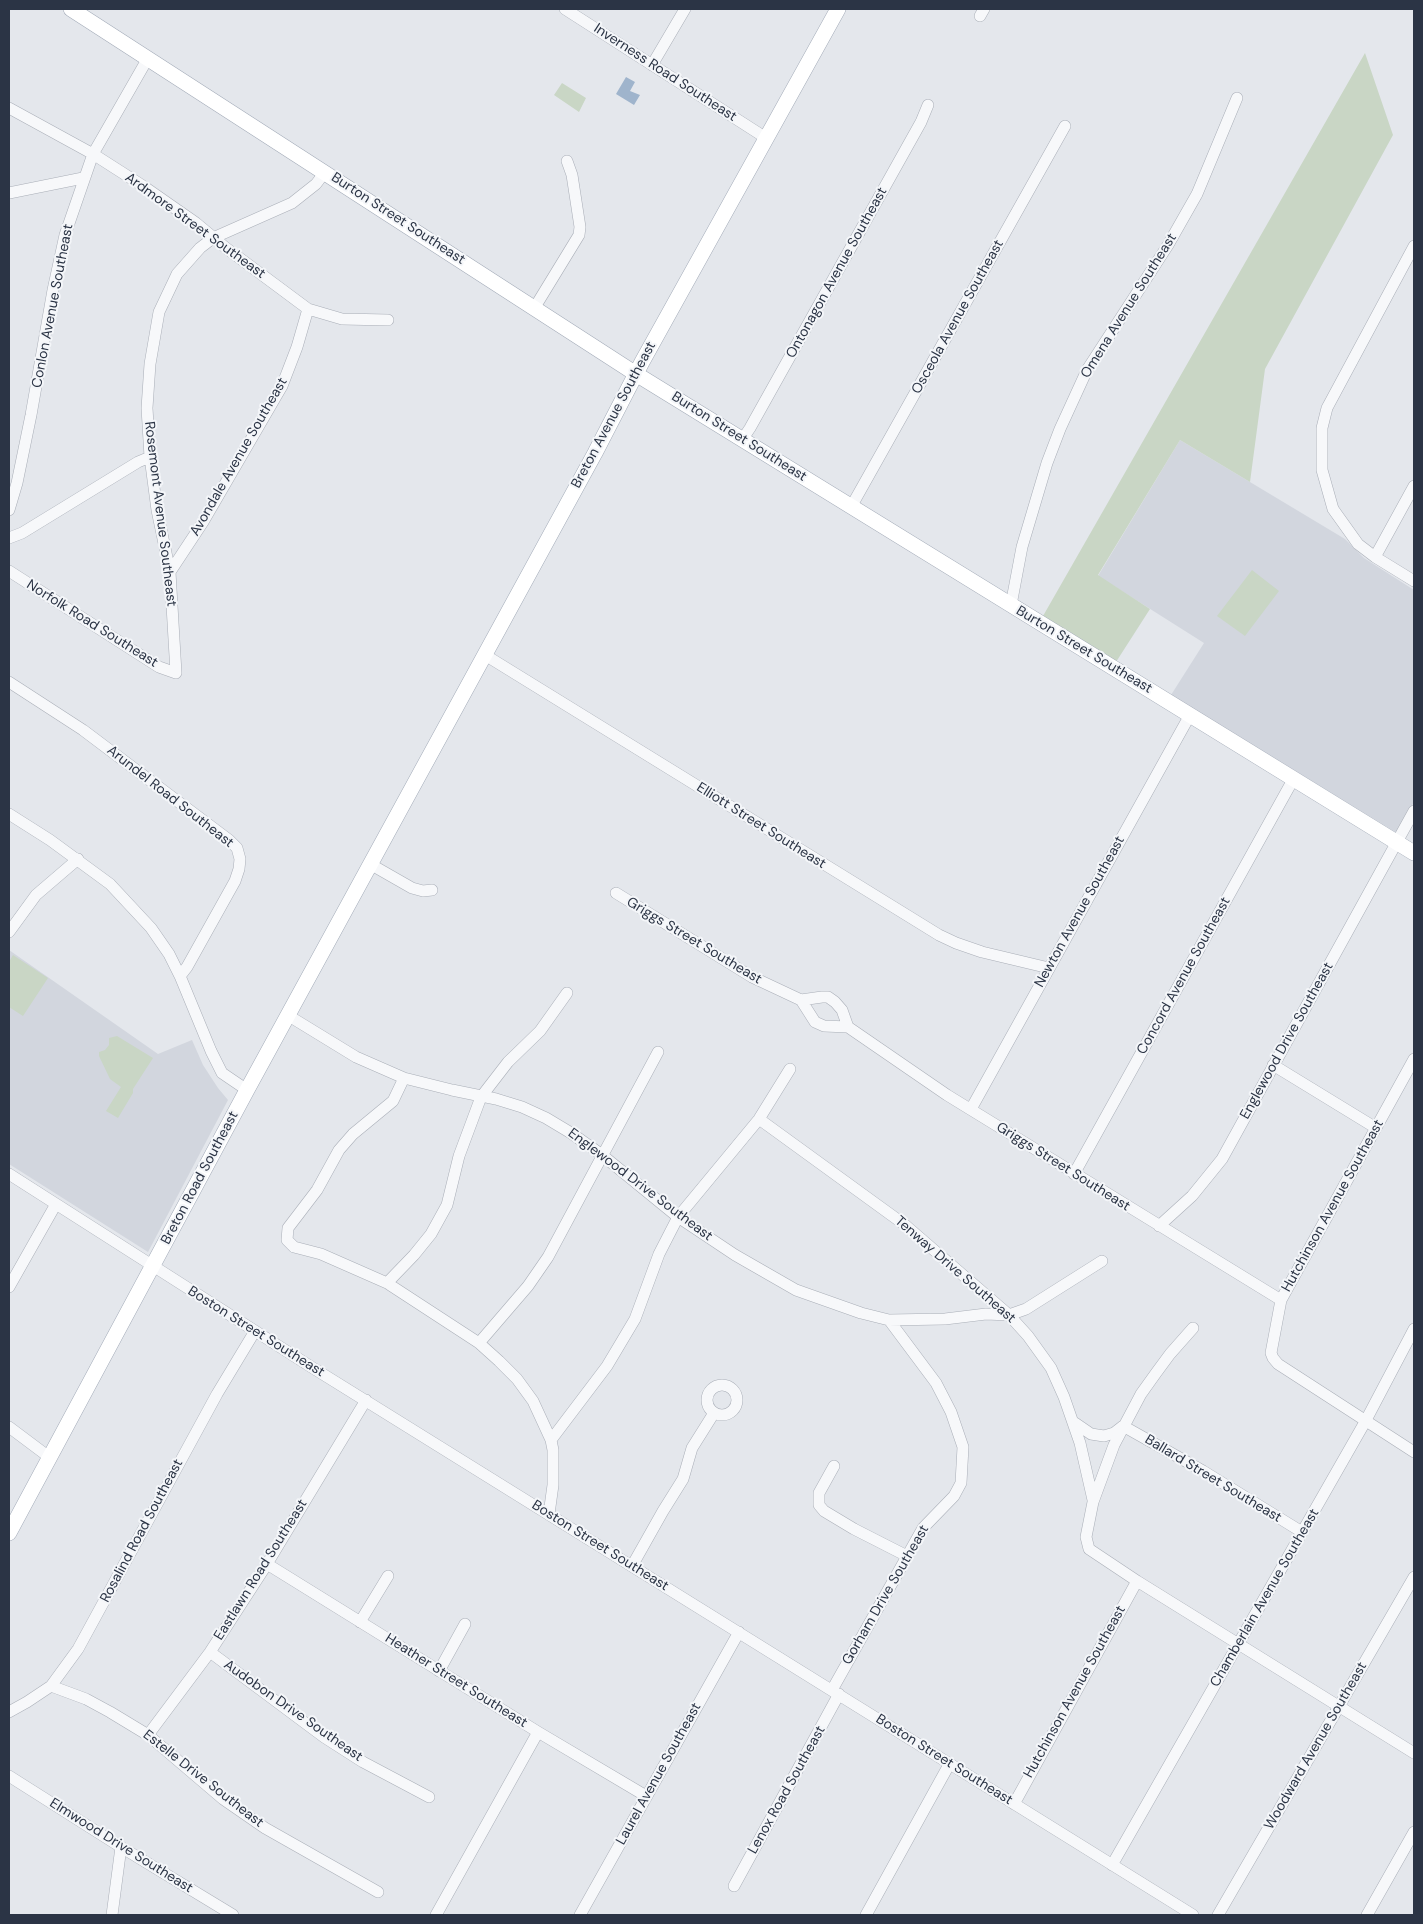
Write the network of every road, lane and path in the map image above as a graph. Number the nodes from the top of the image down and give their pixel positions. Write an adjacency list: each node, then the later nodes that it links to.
1 (71, 9): 5 (main road, Burton Street Southeast)
2 (565, 9): 6 (street, Inverness Road Southeast)
3 (684, 9): 6 (street)
4 (838, 9): 11 (main road, Breton Avenue Southeast)
5 (148, 58): 12 (street, Conlon Avenue Southeast); 14 (main road, Burton Street Southeast)
6 (652, 65): 11 (street, Inverness Road Southeast)
7 (1237, 98): 33 (street, Omena Avenue Southeast)
8 (928, 105): 23 (street, Ontonagon Avenue Southeast)
9 (9, 108): 12 (street, Ardmore Street Southeast)
10 (1064, 126): 26 (street, Osceola Avenue Southeast)
11 (766, 138): 22 (main road, Breton Avenue Southeast)
12 (93, 154): 15 (street, Conlon Avenue Southeast); 17 (street, Ardmore Street Southeast)
13 (568, 161): 19 (street)
14 (325, 172): 17 (street, Rosemont Avenue Southeast); 19 (main road, Burton Street Southeast)
15 (83, 178): 16 (street); 27 (street, Conlon Avenue Southeast)
16 (9, 193)
17 (213, 238): 20 (street, Ardmore Street Southeast); 24 (street, Rosemont Avenue Southeast)
18 (1414, 246): 29 (street)
19 (534, 307): 22 (main road, Burton Street Southeast)
20 (308, 309): 21 (street, Ardmore Street Southeast); 31 (street, Avondale Avenue Southeast)
21 (388, 320)
22 (636, 374): 23 (main road, Burton Street Southeast); 34 (main road, Breton Avenue Southeast)
23 (742, 440): 26 (main road, Burton Street Southeast)
24 (150, 457): 28 (street); 31 (street, Rosemont Avenue Southeast)
25 (1414, 486): 29 (street)
26 (852, 507): 33 (main road, Burton Street Southeast)
27 (9, 510)
28 (9, 538)
29 (1375, 557): 32 (street)
30 (9, 571): 35 (street, Norfolk Road Southeast)
31 (170, 572): 35 (street, Rosemont Avenue Southeast)
32 (1414, 581)
33 (1011, 605): 37 (main road, Burton Street Southeast)
34 (485, 655): 41 (main road, Breton Avenue Southeast); 49 (street, Elliott Street Southeast)
35 (176, 673)
36 (9, 682): 50 (street, Arundel Road Southeast)
37 (1190, 715): 38 (main road, Burton Street Southeast); 49 (street, Newton Avenue Southeast)
38 (1294, 778): 42 (main road, Burton Street Southeast); 67 (street, Concord Avenue Southeast)
39 (1414, 811): 42 (street, Englewood Drive Southeast)
40 (9, 814): 44 (street)
41 (393, 823): 45 (main road, Breton Road Southeast)
42 (1397, 842): 43 (main road, Burton Street Southeast); 57 (street, Englewood Drive Southeast)
43 (1414, 853)
44 (78, 859): 48 (street); 50 (street)
45 (370, 864): 46 (street); 53 (main road, Breton Road Southeast)
46 (432, 890)
47 (616, 893): 52 (street, Griggs Street Southeast)
48 (9, 932)
49 (1049, 968): 62 (street, Newton Avenue Southeast)
50 (180, 976): 60 (street)
51 (567, 993): 61 (street)
52 (801, 1000): 54 (street, Griggs Street Southeast); 54 (street)
53 (289, 1016): 59 (street, Englewood Drive Southeast); 60 (main road, Breton Road Southeast)
54 (848, 1028): 62 (street, Griggs Street Southeast)
55 (658, 1052): 65 (street)
56 (1414, 1059): 64 (street, Hutchinson Avenue Southeast)
57 (1273, 1065): 64 (street); 70 (street, Englewood Drive Southeast)
58 (790, 1069): 63 (street)
59 (404, 1078): 61 (street, Englewood Drive Southeast); 73 (street)
60 (247, 1090): 72 (main road, Breton Road Southeast)
61 (481, 1097): 65 (street, Englewood Drive Southeast); 73 (street)
62 (971, 1109): 67 (street, Griggs Street Southeast)
63 (759, 1119): 69 (street); 76 (street, Tenway Drive Southeast)
64 (1376, 1128): 75 (street, Hutchinson Avenue Southeast)
65 (602, 1155): 69 (street, Englewood Drive Southeast); 81 (street)
66 (9, 1174): 68 (street, Boston Street Southeast)
67 (1074, 1174): 70 (street, Griggs Street Southeast)
68 (56, 1204): 72 (street, Boston Street Southeast); 74 (street)
69 (678, 1217): 77 (street, Englewood Drive Southeast); 88 (street)
70 (1159, 1226): 75 (street, Griggs Street Southeast)
71 (1102, 1261): 76 (street, Englewood Drive Southeast)
72 (153, 1267): 80 (street, Boston Street Southeast); 90 (main road, Breton Road Southeast)
73 (387, 1283): 81 (street)
74 (9, 1287)
75 (1281, 1300): 84 (street, Hutchinson Avenue Southeast)
76 (1010, 1315): 77 (street, Englewood Drive Southeast); 85 (street, Tenway Drive Southeast)
77 (889, 1320): 96 (street, Gorham Drive Southeast)
78 (1194, 1328): 86 (street)
79 (1414, 1329): 84 (street, Chamberlain Avenue Southeast)
80 (254, 1331): 82 (street, Boston Street Southeast); 108 (street, Rosalind Road Southeast)
81 (479, 1343): 88 (street)
82 (366, 1400): 93 (street, Boston Street Southeast); 97 (street, Eastlawn Road Southeast)
83 (714, 1413): 98 (street)
84 (1366, 1422): 89 (street); 94 (street, Chamberlain Avenue Southeast)
85 (1074, 1423): 86 (street); 92 (street, Tenway Drive Southeast)
86 (1124, 1426): 92 (street); 94 (street, Ballard Street Southeast)
87 (9, 1427): 90 (street)
88 (551, 1440): 93 (street)
89 (1414, 1452)
90 (49, 1457): 95 (main road, Breton Road Southeast)
91 (834, 1466): 96 (street)
92 (1093, 1502): 101 (street)
93 (549, 1514): 98 (street, Boston Street Southeast)
94 (1302, 1532): 105 (street, Chamberlain Avenue Southeast)
95 (9, 1534)
96 (907, 1556): 109 (street, Gorham Drive Southeast)
97 (267, 1564): 102 (street, Heather Street Southeast); 106 (street, Eastlawn Road Southeast)
98 (632, 1566): 104 (street, Boston Street Southeast)
99 (388, 1576): 102 (street)
100 (1414, 1577): 110 (street, Woodward Avenue Southeast)
101 (1137, 1581): 105 (street); 119 (street, Hutchinson Avenue Southeast)
102 (360, 1622): 107 (street, Heather Street Southeast)
103 (465, 1624): 107 (street)
104 (739, 1632): 109 (street, Boston Street Southeast); 117 (street, Laurel Avenue Southeast)
105 (1239, 1643): 110 (street); 122 (street, Chamberlain Avenue Southeast)
106 (210, 1652): 113 (street, Eastlawn Road Southeast); 118 (street, Audobon Drive Southeast)
107 (439, 1671): 112 (street, Heather Street Southeast)
108 (51, 1686): 111 (street, Rosalind Road Southeast); 113 (street, Estelle Drive Southeast)
109 (836, 1692): 115 (street, Boston Street Southeast); 123 (street, Lenox Road Southeast)
110 (1340, 1706): 114 (street); 131 (street, Woodward Avenue Southeast)
111 (9, 1712)
112 (538, 1732): 117 (street, Heather Street Southeast); 127 (street)
113 (148, 1735): 124 (street, Estelle Drive Southeast)
114 (1414, 1753)
115 (950, 1763): 119 (street, Boston Street Southeast); 129 (street)
116 (9, 1776): 121 (street, Elmwood Drive Southeast)
117 (646, 1796): 128 (street, Laurel Avenue Southeast)
118 (429, 1797)
119 (1014, 1804): 122 (street, Boston Street Southeast)
120 (1414, 1832): 132 (street)
121 (121, 1847): 125 (street); 126 (street, Elmwood Drive Southeast)
122 (1112, 1865): 130 (street, Boston Street Southeast)
123 (734, 1886)
124 (378, 1892)
125 (112, 1915)
126 (233, 1915)
127 (436, 1915)
128 (580, 1915)
129 (866, 1915)
130 (1193, 1915)
131 (1218, 1915)
132 (1367, 1915)

